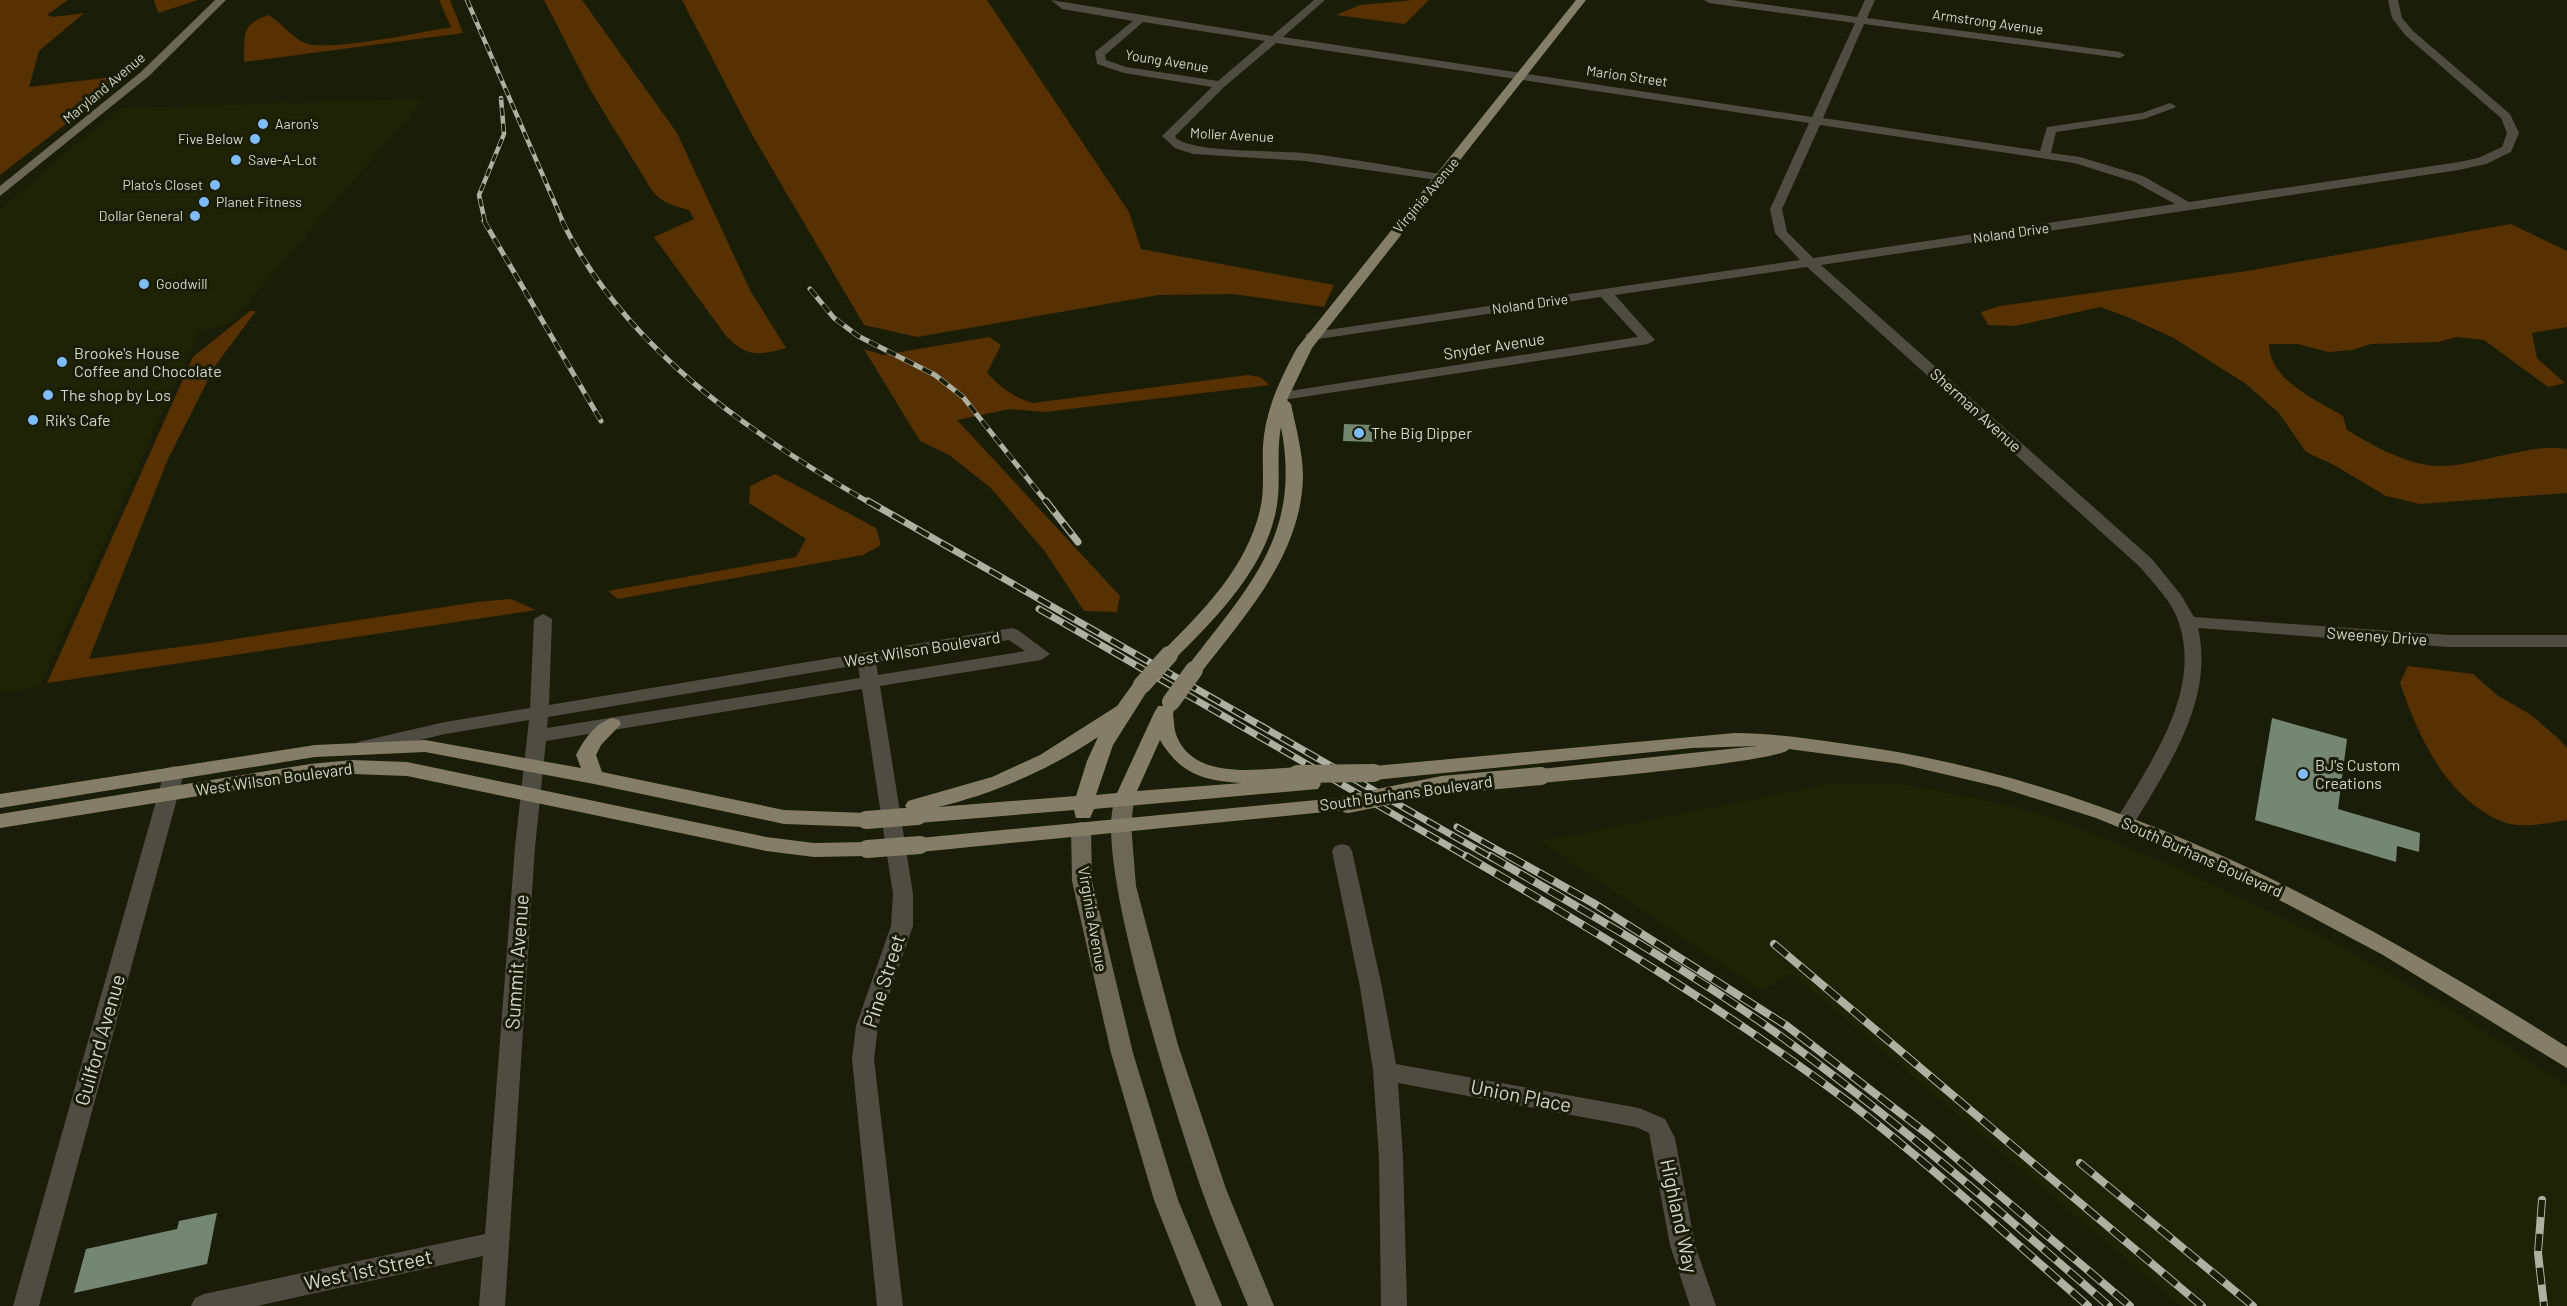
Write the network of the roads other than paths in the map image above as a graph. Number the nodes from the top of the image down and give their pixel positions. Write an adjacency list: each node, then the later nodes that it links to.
1 (221, 0): 18 (main road, Maryland Avenue)
2 (1056, 0): 8 (street, Marion Street)
3 (1320, 0): 10 (street, Moller Avenue)
4 (1581, 0): 12 (main road, Virginia Avenue)
5 (1709, 0): 9 (street, Armstrong Avenue)
6 (1870, 0): 9 (street, Sherman Avenue)
7 (2393, 0): 19 (street, Noland Drive)
8 (1142, 19): 10 (street, Marion Street); 13 (street, Young Avenue)
9 (1861, 20): 11 (street, Armstrong Avenue); 15 (street, Sherman Avenue)
10 (1273, 38): 12 (street, Marion Street); 13 (street, Moller Avenue)
11 (2120, 55)
12 (1522, 76): 15 (street, Marion Street); 17 (main road, Virginia Avenue)
13 (1220, 85): 17 (street, Moller Avenue)
14 (2170, 106): 16 (street)
15 (1815, 120): 16 (street, Marion Street); 20 (street, Sherman Avenue)
16 (2045, 154): 19 (street, Marion Street)
17 (1440, 178): 22 (main road, Virginia Avenue)
18 (0, 192)
19 (2187, 206): 20 (street, Noland Drive)
20 (1810, 262): 21 (street, Noland Drive); 25 (street, Sherman Avenue)
21 (1605, 293): 22 (street, Noland Drive); 23 (street, Snyder Avenue)
22 (1312, 336): 23 (main road, Virginia Avenue)
23 (1283, 396): 29 (main road, Virginia Avenue, bridge); 30 (main road, Virginia Avenue, bridge)
24 (543, 619): 31 (street, Summit Avenue)
25 (2188, 622): 26 (street, Sweeney Drive); 46 (street, Sherman Avenue)
26 (2567, 641)
27 (866, 658): 28 (street, Pine Street); 28 (street, West Wilson Boulevard); 31 (street, West Wilson Boulevard)
28 (868, 682): 32 (street, West Wilson Boulevard); 57 (street, Pine Street)
29 (1167, 707): 38 (main road); 42 (main road, Virginia Avenue)
30 (1121, 711): 43 (main road, Virginia Avenue); 44 (main road)
31 (539, 712): 33 (street, Summit Avenue); 34 (street, West Wilson Boulevard)
32 (612, 724): 33 (street, West Wilson Boulevard); 37 (main road)
33 (536, 736): 35 (street, Summit Avenue)
34 (365, 747): 35 (main road, West Wilson Boulevard); 39 (main road, West Wilson Boulevard)
35 (533, 765): 37 (main road, West Wilson Boulevard); 40 (street, Summit Avenue)
36 (1538, 766): 38 (main road, South Burhans Boulevard, bridge); 46 (main road, South Burhans Boulevard); 47 (main road, South Burhans Boulevard, bridge)
37 (594, 777): 44 (main road, West Wilson Boulevard, bridge)
38 (1304, 779): 42 (main road, South Burhans Boulevard)
39 (172, 783): 40 (main road, West Wilson Boulevard); 41 (main road, West Wilson Boulevard); 45 (main road, West Wilson Boulevard); 54 (street, Guilford Avenue)
40 (530, 796): 48 (main road, West Wilson Boulevard, bridge); 53 (street, Summit Avenue)
41 (0, 801)
42 (1124, 801): 43 (main road); 47 (main road, Virginia Avenue)
43 (1084, 803): 44 (main road); 48 (main road, Virginia Avenue)
44 (917, 811)
45 (0, 821)
46 (2125, 822): 50 (main road, South Burhans Boulevard)
47 (1122, 824): 48 (main road, South Burhans Boulevard); 59 (main road, Virginia Avenue)
48 (1081, 829): 58 (main road, Virginia Avenue)
49 (1342, 851): 51 (street)
50 (2567, 1059)
51 (1385, 1071): 52 (street, Union Place); 60 (street)
52 (1657, 1126): 61 (street, Highland Way)
53 (497, 1242): 55 (street, West 1st Street); 56 (street, Summit Avenue)
54 (26, 1306)
55 (204, 1306)
56 (492, 1306)
57 (890, 1306)
58 (1209, 1306)
59 (1262, 1306)
60 (1394, 1306)
61 (1702, 1306)

